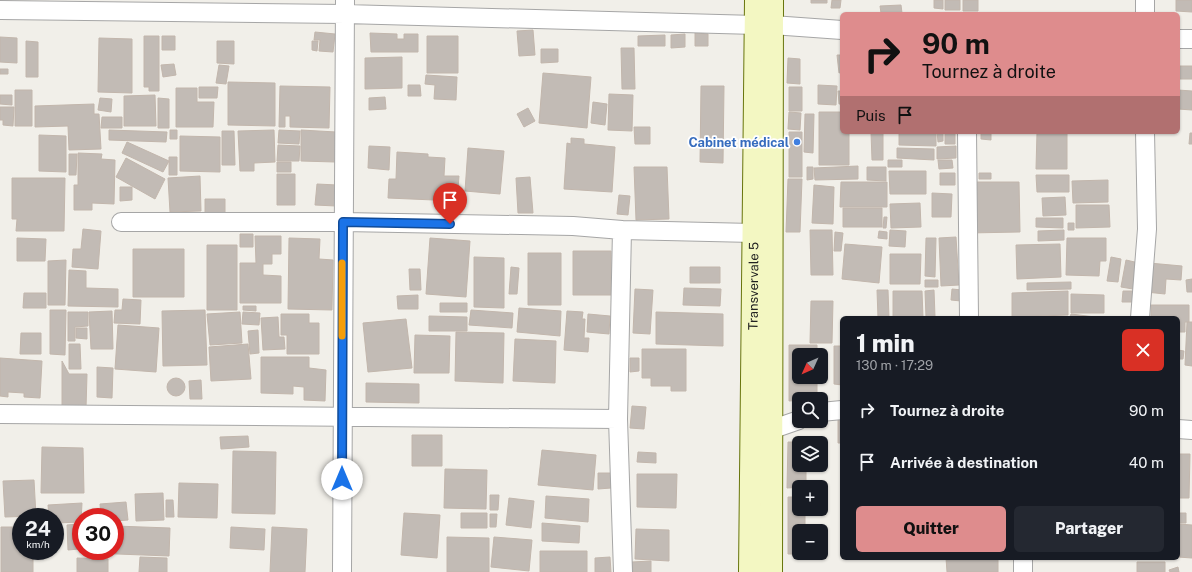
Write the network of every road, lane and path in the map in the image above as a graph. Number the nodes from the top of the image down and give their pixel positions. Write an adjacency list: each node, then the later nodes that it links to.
1 (756, 0): 7 (main road, Transvervale 5)
2 (772, 0): 7 (main road, Transvervale 5)
3 (1146, 0): 6 (street)
4 (345, 7): 5 (street); 7 (street); 14 (street)
5 (0, 10)
6 (1145, 12)
7 (764, 25): 8 (street); 16 (main road, Transvervale 5); 25 (main road, Transvervale 5)
8 (840, 30)
9 (1180, 39): 10 (street)
10 (1192, 40)
11 (966, 134): 17 (street)
12 (1145, 134): 18 (street)
13 (121, 222): 14 (street)
14 (343, 222): 15 (street); 22 (street)
15 (622, 230): 16 (street); 23 (street)
16 (753, 232): 31 (main road, Transvervale 5)
17 (969, 316)
18 (1140, 316)
19 (840, 410): 20 (street)
20 (828, 411)
21 (0, 414): 22 (street)
22 (342, 417): 23 (street); 29 (street)
23 (618, 419): 30 (street)
24 (792, 422): 25 (street)
25 (773, 429): 32 (main road, Transvervale 5)
26 (1180, 429): 27 (street)
27 (1192, 430)
28 (1023, 560): 33 (street)
29 (342, 572)
30 (623, 572)
31 (750, 572)
32 (771, 572)
33 (1023, 572)

